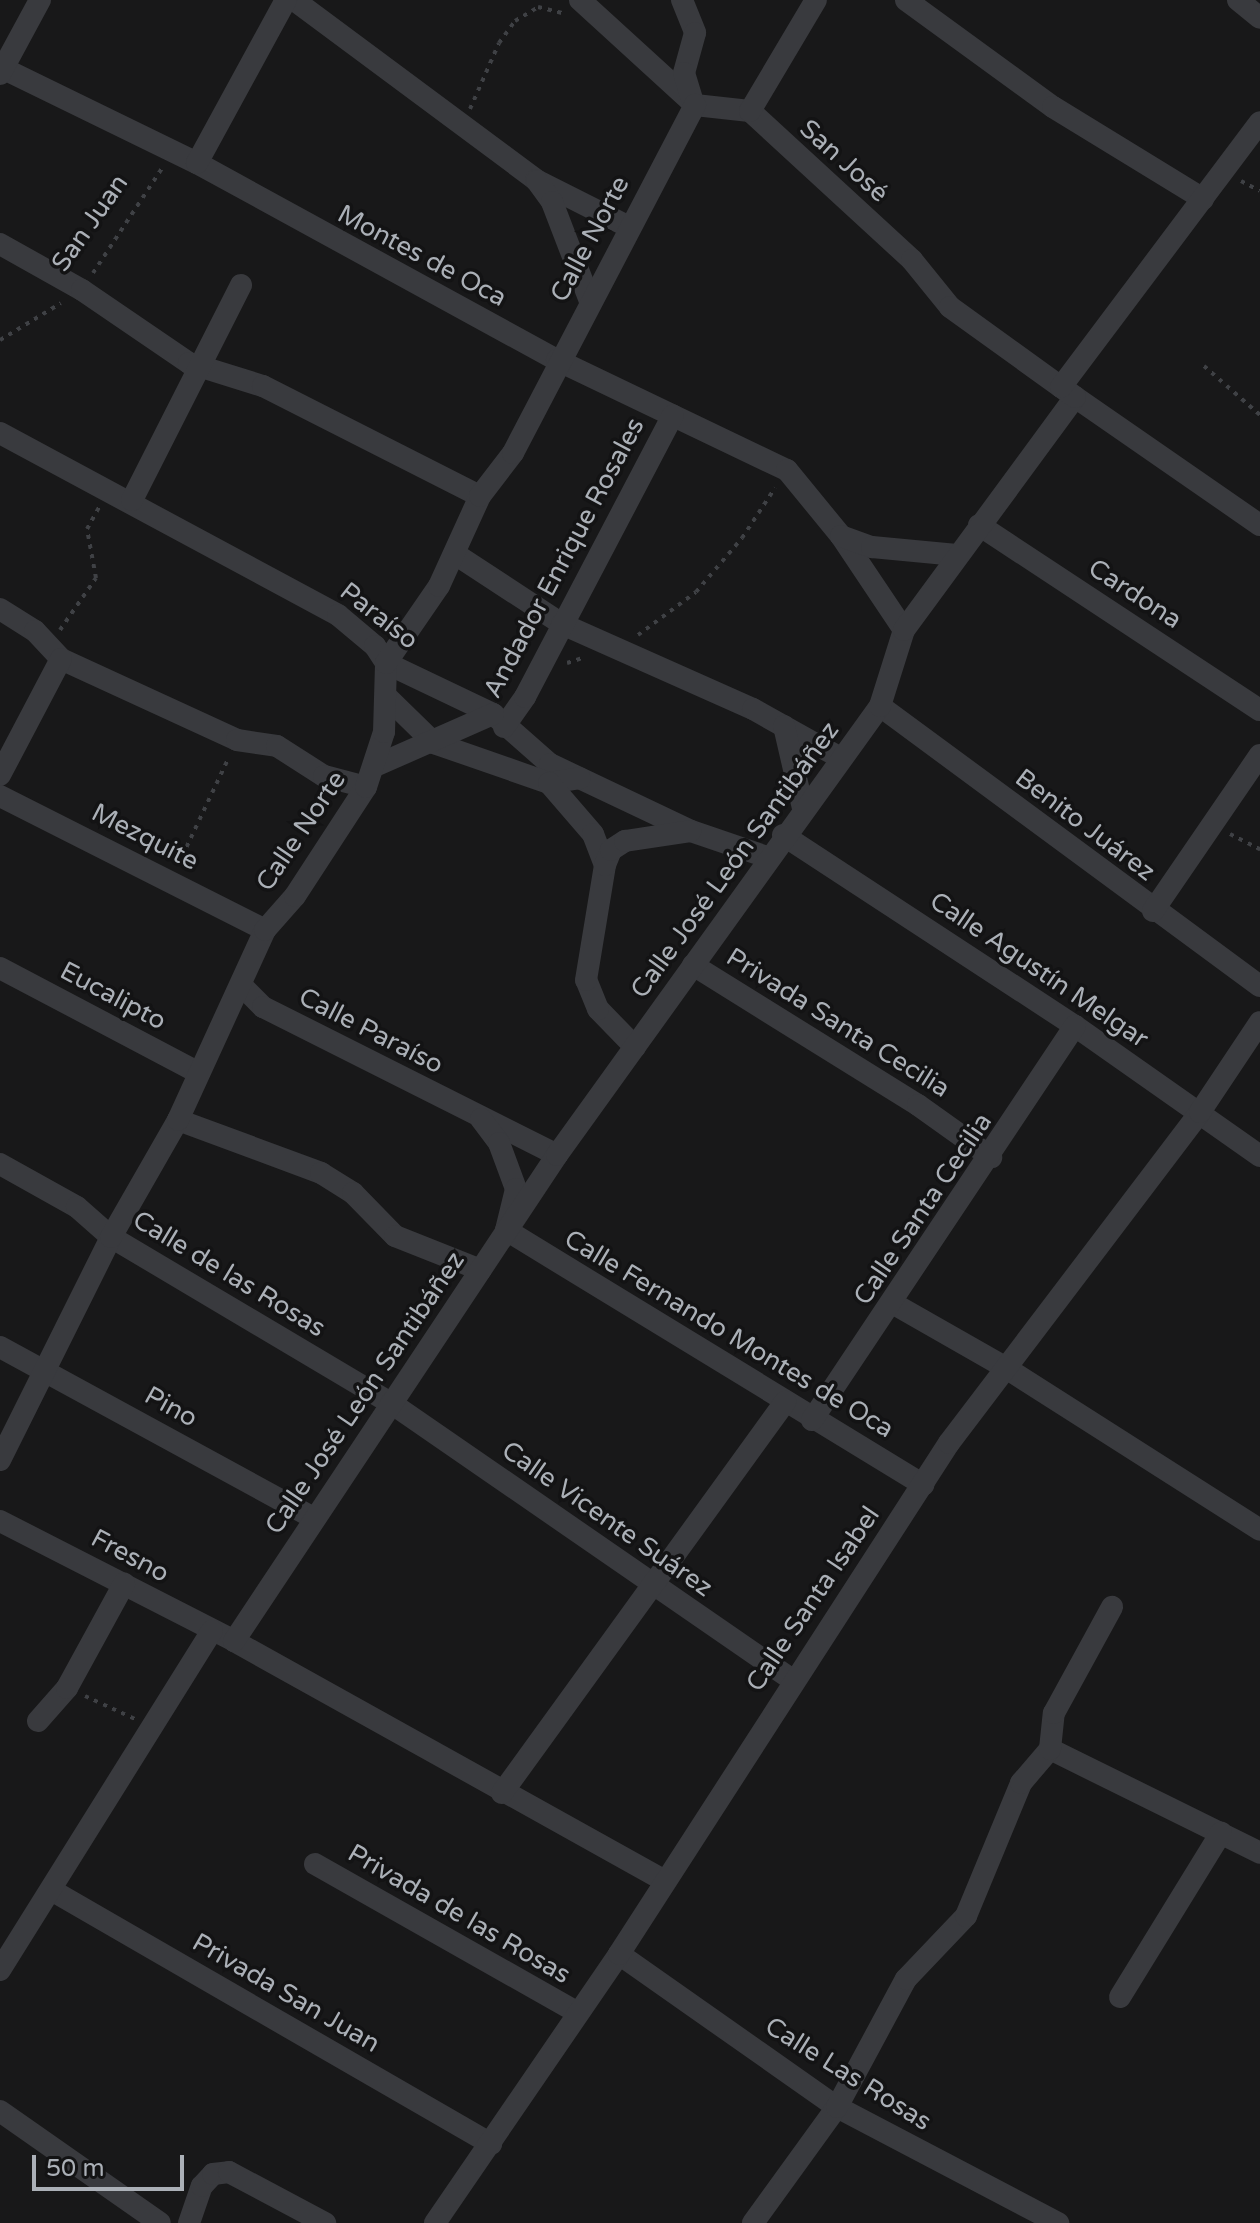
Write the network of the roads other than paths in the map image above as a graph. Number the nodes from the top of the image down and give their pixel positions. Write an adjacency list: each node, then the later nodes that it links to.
1 (40, 0): 10 (street)
2 (286, 0): 14 (street)
3 (294, 0): 15 (street)
4 (580, 0): 11 (street)
5 (682, 0): 11 (street)
6 (816, 0): 12 (street)
7 (906, 0): 16 (street)
8 (1238, 0): 9 (street)
9 (1260, 18)
10 (1, 70): 14 (street, Montes de Oca)
11 (695, 105): 12 (street); 17 (street, Calle Norte)
12 (750, 111): 23 (street, San José)
13 (1260, 122): 16 (street, Calle José León Santibáñez)
14 (197, 163): 21 (street, Montes de Oca)
15 (536, 180): 17 (street); 20 (street)
16 (1203, 199): 23 (street, Calle José León Santibáñez)
17 (629, 227): 20 (street, Calle Norte)
18 (0, 244): 22 (street)
19 (241, 285): 22 (street)
20 (590, 301): 21 (street, Calle Norte)
21 (557, 360): 24 (street, Montes de Oca); 26 (street, Calle Norte)
22 (203, 368): 26 (street); 27 (street)
23 (1068, 392): 28 (street, Calle José León Santibáñez); 29 (street, San José)
24 (673, 415): 30 (street, Montes de Oca); 34 (street, Andador Enrique Rosales)
25 (0, 433): 27 (street, Paraíso)
26 (480, 496): 31 (street, Calle Norte)
27 (132, 500): 37 (street, Paraíso)
28 (979, 525): 32 (street, Calle José León Santibáñez); 40 (street, Cardona)
29 (1260, 525)
30 (841, 536): 32 (street); 35 (street, Montes de Oca)
31 (455, 554): 34 (street); 37 (street, Calle Norte)
32 (957, 555): 35 (street, Calle José León Santibáñez)
33 (0, 609): 36 (street)
34 (562, 624): 41 (street, Andador Enrique Rosales); 42 (street)
35 (904, 630): 39 (street, Calle José León Santibáñez)
36 (56, 651): 46 (street); 47 (street)
37 (386, 663): 38 (street, Calle Norte); 41 (street, Paraíso)
38 (387, 697): 43 (street); 47 (street, Calle Norte)
39 (880, 706): 45 (street, Calle José León Santibáñez); 56 (street, Benito Juárez)
40 (1260, 710)
41 (499, 720): 43 (street); 48 (street, Paraíso)
42 (784, 726): 45 (street); 51 (street)
43 (434, 743): 47 (street); 49 (street)
44 (1260, 755): 56 (street)
45 (839, 757): 51 (street, Calle José León Santibáñez)
46 (0, 775)
47 (370, 776): 57 (street, Calle Norte)
48 (580, 778): 49 (street); 52 (street, Paraíso)
49 (549, 783): 55 (street)
50 (0, 796): 57 (street, Mezquite)
51 (803, 808): 53 (street, Calle José León Santibáñez)
52 (691, 831): 54 (street, Paraíso); 55 (street)
53 (783, 835): 54 (street, Calle José León Santibáñez); 63 (street, Calle Agustín Melgar)
54 (767, 857): 58 (street, Calle José León Santibáñez)
55 (605, 865): 64 (street)
56 (1153, 911): 61 (street, Benito Juárez)
57 (265, 930): 60 (street, Calle Norte)
58 (693, 965): 64 (street, Calle José León Santibáñez); 71 (street, Privada Santa Cecilia)
59 (0, 968): 65 (street, Eucalipto)
60 (242, 986): 65 (street, Calle Norte); 67 (street, Calle Paraíso)
61 (1260, 986)
62 (1260, 1022): 66 (street, Calle Santa Isabel)
63 (1075, 1026): 66 (street, Calle Agustín Melgar); 71 (street, Calle Santa Cecilia)
64 (635, 1047): 69 (street, Calle José León Santibáñez)
65 (199, 1073): 68 (street, Calle Norte)
66 (1200, 1112): 70 (street, Calle Agustín Melgar); 78 (street, Calle Santa Isabel)
67 (481, 1119): 69 (street, Calle Paraíso); 73 (street)
68 (178, 1120): 74 (street, Calle Norte); 75 (street)
69 (557, 1155): 73 (street, Calle José León Santibáñez)
70 (1260, 1156)
71 (991, 1157): 76 (street, Calle Santa Cecilia)
72 (0, 1164): 74 (street, Calle de las Rosas)
73 (506, 1230): 75 (street, Calle José León Santibáñez); 80 (street, Calle Fernando Montes de Oca)
74 (111, 1237): 79 (street, Calle Norte); 81 (street, Calle de las Rosas)
75 (481, 1270): 81 (street, Calle José León Santibáñez)
76 (894, 1304): 78 (street); 82 (street, Calle Santa Cecilia)
77 (0, 1347): 79 (street, Pino)
78 (1006, 1368): 84 (street, Calle Santa Isabel); 87 (street)
79 (47, 1370): 83 (street, Calle Norte); 85 (street, Pino)
80 (785, 1402): 82 (street, Calle Fernando Montes de Oca); 89 (street)
81 (391, 1403): 85 (street, Calle José León Santibáñez); 89 (street, Calle Vicente Suárez)
82 (812, 1420): 84 (street, Calle Fernando Montes de Oca)
83 (0, 1460)
84 (923, 1485): 93 (street, Calle Santa Isabel)
85 (314, 1518): 92 (street, Calle José León Santibáñez)
86 (0, 1521): 88 (street, Fresno)
87 (1260, 1530)
88 (124, 1584): 91 (street, Fresno); 94 (street)
89 (653, 1585): 93 (street, Calle Vicente Suárez); 96 (street)
90 (1112, 1607): 95 (street)
91 (212, 1631): 92 (street, Fresno); 101 (street)
92 (234, 1641): 96 (street)
93 (792, 1680): 100 (street, Calle Santa Isabel)
94 (38, 1721)
95 (1050, 1749): 97 (street); 106 (street)
96 (502, 1793): 100 (street)
97 (1221, 1833): 98 (street); 104 (street)
98 (1260, 1853)
99 (315, 1864): 105 (street, Privada de las Rosas)
100 (664, 1880): 102 (street, Calle Santa Isabel)
101 (53, 1891): 103 (street); 108 (street, Privada San Juan)
102 (619, 1954): 105 (street, Calle Santa Isabel); 106 (street, Calle Las Rosas)
103 (0, 1970)
104 (1120, 1997)
105 (577, 2012): 108 (street, Calle Santa Isabel)
106 (837, 2107): 109 (street); 114 (street, Calle Las Rosas)
107 (0, 2111): 110 (street)
108 (491, 2144): 113 (street, Calle Santa Isabel)
109 (761, 2220)
110 (160, 2223)
111 (189, 2223): 112 (street)
112 (325, 2223)
113 (435, 2223)
114 (1058, 2223)

